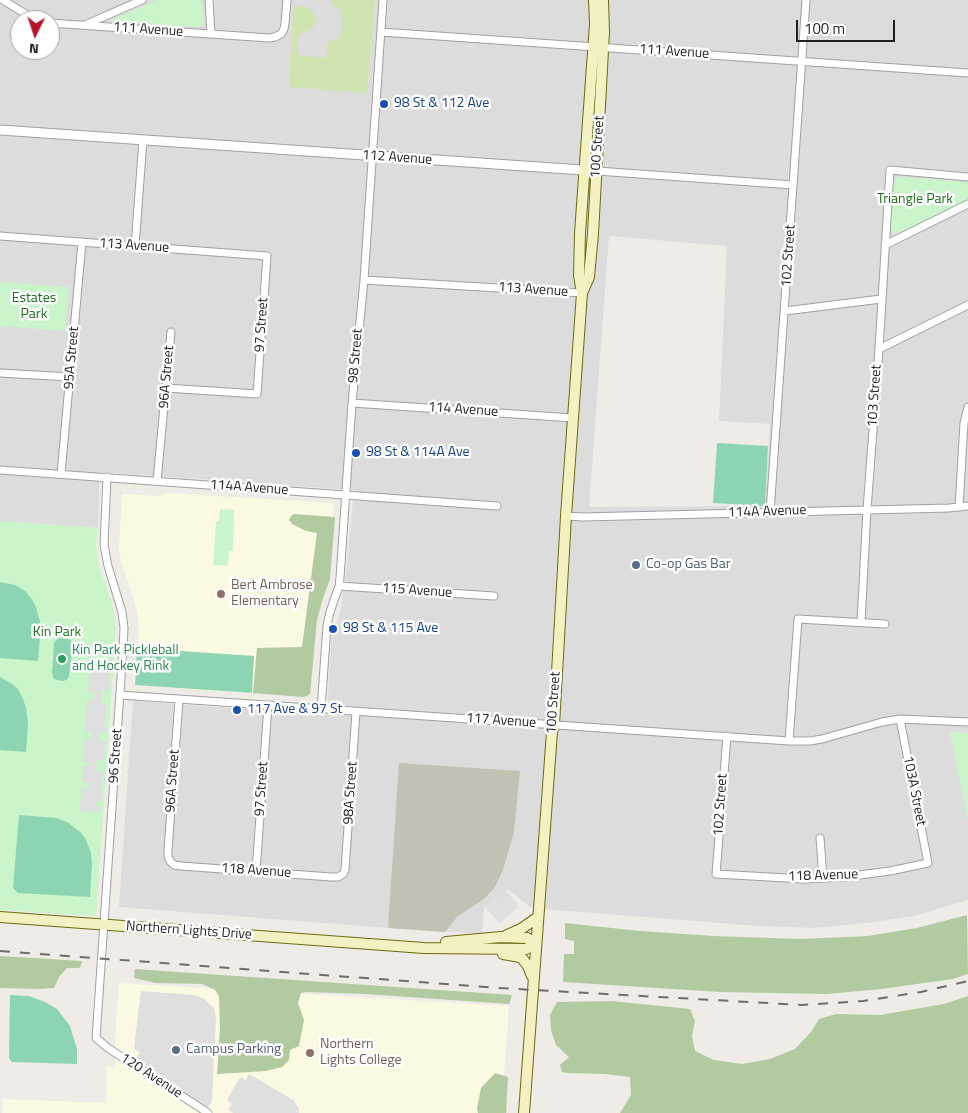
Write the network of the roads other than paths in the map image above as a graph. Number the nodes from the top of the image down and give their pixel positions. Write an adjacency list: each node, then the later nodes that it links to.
1 (3, 0): 9 (street)
2 (142, 0): 11 (street, 111 Avenue)
3 (209, 0): 13 (street)
4 (287, 0): 13 (street, 111 Avenue)
5 (383, 0): 12 (street, 98 Street)
6 (594, 0): 14 (main road, 100 Street)
7 (603, 0): 14 (main road, 100 Street)
8 (806, 0): 15 (street, 102 Street)
9 (19, 10)
10 (60, 24): 11 (street, 111 Avenue)
11 (84, 25): 13 (street, 111 Avenue)
12 (380, 32): 14 (street, 111 Avenue); 19 (street, 98 Street)
13 (211, 34)
14 (598, 47): 15 (street, 111 Avenue); 20 (main road, 100 Street); 21 (main road, 100 Street)
15 (802, 61): 16 (street, 111 Avenue); 23 (street, 102 Street)
16 (968, 73)
17 (0, 130): 18 (street, 112 Avenue)
18 (143, 140): 19 (street, 112 Avenue); 28 (street)
19 (373, 156): 20 (street, 112 Avenue); 30 (street, 98 Street)
20 (585, 170): 21 (street, 112 Avenue); 31 (main road, 100 Street)
21 (597, 171): 23 (street, 112 Avenue); 31 (main road, 100 Street)
22 (968, 177): 27 (street, 103 Street)
23 (793, 185): 34 (street, 102 Street)
24 (968, 204): 27 (street)
25 (0, 236): 26 (street, 113 Avenue)
26 (82, 242): 28 (street, 113 Avenue); 38 (street, 95A Street)
27 (885, 244): 32 (street, 103 Street)
28 (135, 246): 29 (street, 113 Avenue)
29 (267, 256): 39 (street, 97 Street)
30 (364, 280): 31 (street, 113 Avenue); 40 (street, 98 Street)
31 (582, 294): 42 (main road, 100 Street)
32 (881, 299): 34 (street); 36 (street, 103 Street)
33 (968, 305): 36 (street)
34 (785, 310): 52 (street, 102 Street)
35 (171, 332): 39 (street, 96A Street)
36 (879, 349): 51 (street, 103 Street)
37 (0, 372): 38 (street)
38 (70, 377): 44 (street, 95A Street)
39 (166, 388): 46 (street, 96A Street)
40 (352, 403): 42 (street, 114 Avenue); 47 (street, 98 Street)
41 (968, 408): 50 (street)
42 (573, 418): 53 (main road, 100 Street)
43 (0, 470): 44 (street, 114A Avenue)
44 (61, 474): 45 (street, 114A Avenue)
45 (107, 477): 46 (street, 114A Avenue); 58 (street, 96 Street)
46 (157, 481): 47 (street, 114A Avenue)
47 (346, 496): 48 (street, 114A Avenue); 54 (street, 98 Street)
48 (497, 506)
49 (968, 506): 50 (street, 114A Avenue)
50 (959, 507): 51 (street, 114A Avenue)
51 (867, 510): 52 (street, 114A Avenue); 56 (street, 103 Street)
52 (770, 512): 53 (street, 114A Avenue)
53 (566, 516): 65 (main road, 100 Street)
54 (339, 586): 55 (street, 115 Avenue); 61 (street, 98 Street)
55 (494, 596)
56 (861, 622): 57 (street); 67 (street)
57 (885, 624)
58 (120, 695): 59 (street, 117 Avenue); 77 (street, 96 Street)
59 (179, 700): 60 (street, 117 Avenue); 69 (street, 96A Street)
60 (268, 706): 61 (street, 117 Avenue); 71 (street, 97 Street)
61 (320, 709): 62 (street, 117 Avenue)
62 (356, 712): 65 (street, 117 Avenue); 72 (street, 98A Street)
63 (900, 719): 64 (street, 117 Avenue); 67 (street, 117 Avenue); 70 (street, 103A Street)
64 (968, 722)
65 (554, 725): 66 (street, 117 Avenue); 76 (main road, 100 Street)
66 (727, 736): 67 (street, 117 Avenue); 73 (street, 102 Street)
67 (790, 741)
68 (820, 838): 74 (street)
69 (170, 862): 71 (street, 118 Avenue)
70 (928, 863): 74 (street, 118 Avenue)
71 (256, 871): 72 (street, 118 Avenue)
72 (343, 874)
73 (716, 874): 74 (street, 118 Avenue)
74 (823, 878)
75 (0, 917): 77 (main road, Northern Lights Drive)
76 (538, 917): 78 (main road); 80 (main road, 100 Street)
77 (104, 925): 79 (main road, Northern Lights Drive); 83 (street, 96 Street)
78 (501, 937): 79 (main road, Northern Lights Drive); 80 (main road, Northern Lights Drive)
79 (378, 944): 81 (main road, Northern Lights Drive)
80 (536, 944): 81 (main road, Northern Lights Drive); 82 (main road, 100 Street)
81 (456, 948): 82 (main road)
82 (534, 979): 85 (main road, 100 Street)
83 (96, 1038): 84 (street, 120 Avenue)
84 (208, 1113)
85 (524, 1113)

